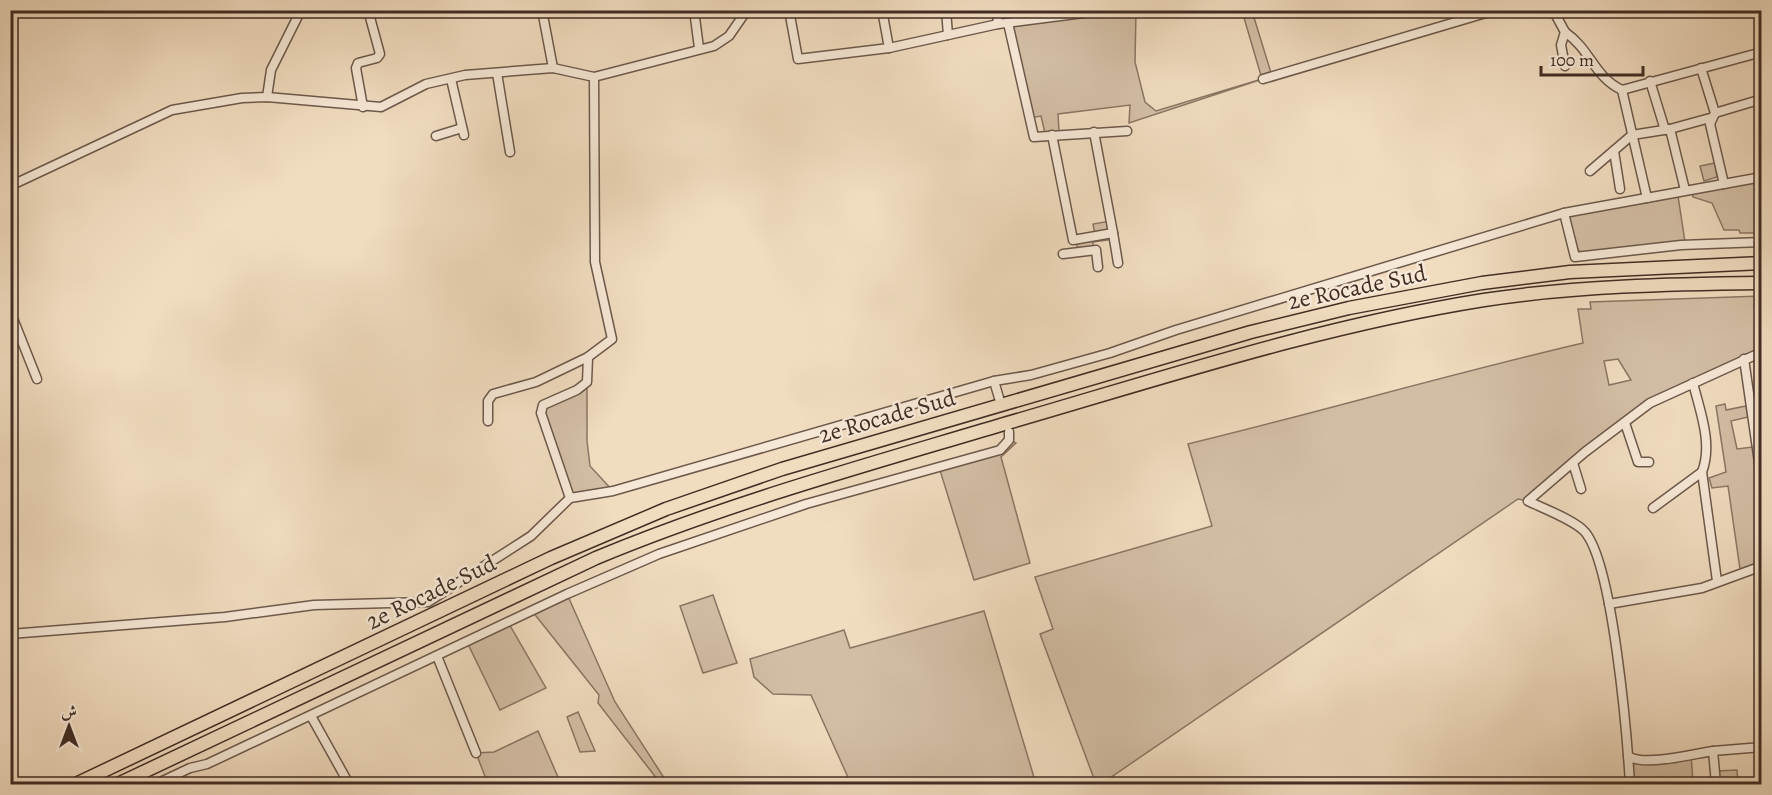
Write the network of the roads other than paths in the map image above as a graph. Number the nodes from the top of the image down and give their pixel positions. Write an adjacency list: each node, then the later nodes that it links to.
1 (301, 10): 35 (street)
2 (368, 10): 37 (street)
3 (542, 10): 27 (street)
4 (694, 10): 23 (street)
5 (747, 10): 23 (street)
6 (789, 10): 24 (street)
7 (882, 10): 24 (street)
8 (946, 10): 22 (street)
9 (997, 10): 20 (street)
10 (1022, 10): 18 (street)
11 (1107, 10): 16 (street)
12 (1496, 10): 32 (street)
13 (1503, 10): 14 (street)
14 (1524, 10)
15 (1553, 10): 21 (street)
16 (1095, 11): 17 (street)
17 (1063, 13): 18 (street)
18 (1023, 21): 19 (street)
19 (1008, 23): 20 (street); 42 (street)
20 (998, 24): 22 (street)
21 (1565, 32): 26 (street); 34 (street)
22 (948, 35): 24 (street)
23 (699, 48): 30 (street)
24 (889, 48)
25 (1761, 54): 28 (street)
26 (1565, 66)
27 (553, 68): 29 (street); 30 (street)
28 (1701, 68): 33 (street); 38 (street)
29 (497, 73): 31 (street); 46 (street)
30 (594, 77): 66 (street)
31 (451, 79): 37 (street); 44 (street)
32 (1263, 79)
33 (1650, 81): 34 (street); 39 (street)
34 (1622, 90): 43 (street)
35 (267, 97): 37 (street); 50 (street)
36 (1761, 99): 38 (street)
37 (363, 107)
38 (1712, 115): 39 (street); 49 (street)
39 (1667, 130): 43 (street); 52 (street)
40 (1127, 131): 41 (street)
41 (1094, 132): 42 (street); 55 (street)
42 (1052, 135): 56 (street)
43 (1632, 135): 45 (street); 53 (street)
44 (436, 136)
45 (1614, 151): 47 (street); 51 (street)
46 (510, 152)
47 (1590, 171)
48 (1761, 177): 49 (street)
49 (1724, 184): 52 (street)
50 (10, 186)
51 (1620, 189)
52 (1685, 190): 53 (street)
53 (1647, 198): 54 (street)
54 (1564, 213): 57 (street); 69 (street)
55 (1113, 233): 56 (street); 60 (street)
56 (1076, 239): 58 (street)
57 (1761, 242)
58 (1078, 252): 59 (street); 62 (street)
59 (1063, 254)
60 (1118, 263)
61 (1761, 263): 92 (highway, 2e Rocade Sud)
62 (1098, 267)
63 (1761, 283): 93 (highway, 2e Rocade Sud)
64 (10, 311): 68 (street)
65 (1761, 352): 67 (street)
66 (588, 357): 72 (street); 80 (street)
67 (1744, 359): 70 (street); 78 (street)
68 (37, 379)
69 (994, 381): 71 (street); 80 (street)
70 (1693, 383): 73 (street); 77 (street)
71 (999, 398)
72 (488, 421)
73 (1625, 423): 75 (street); 76 (street)
74 (1009, 432): 86 (street)
75 (1649, 462)
76 (1573, 463): 79 (street); 84 (street)
77 (1702, 472): 81 (street); 83 (street)
78 (1761, 483)
79 (1581, 489)
80 (570, 498): 85 (street)
81 (1653, 508)
82 (1761, 566): 83 (street)
83 (1717, 581): 84 (street)
84 (1609, 604): 91 (street)
85 (10, 634)
86 (437, 656): 87 (street); 90 (street)
87 (311, 716): 94 (street); 95 (street)
88 (1761, 747): 89 (street)
89 (1713, 751): 91 (street); 97 (street)
90 (476, 753)
91 (1630, 761): 96 (street)
92 (76, 784)
93 (118, 784)
94 (156, 784)
95 (349, 784)
96 (1630, 784)
97 (1716, 784)

